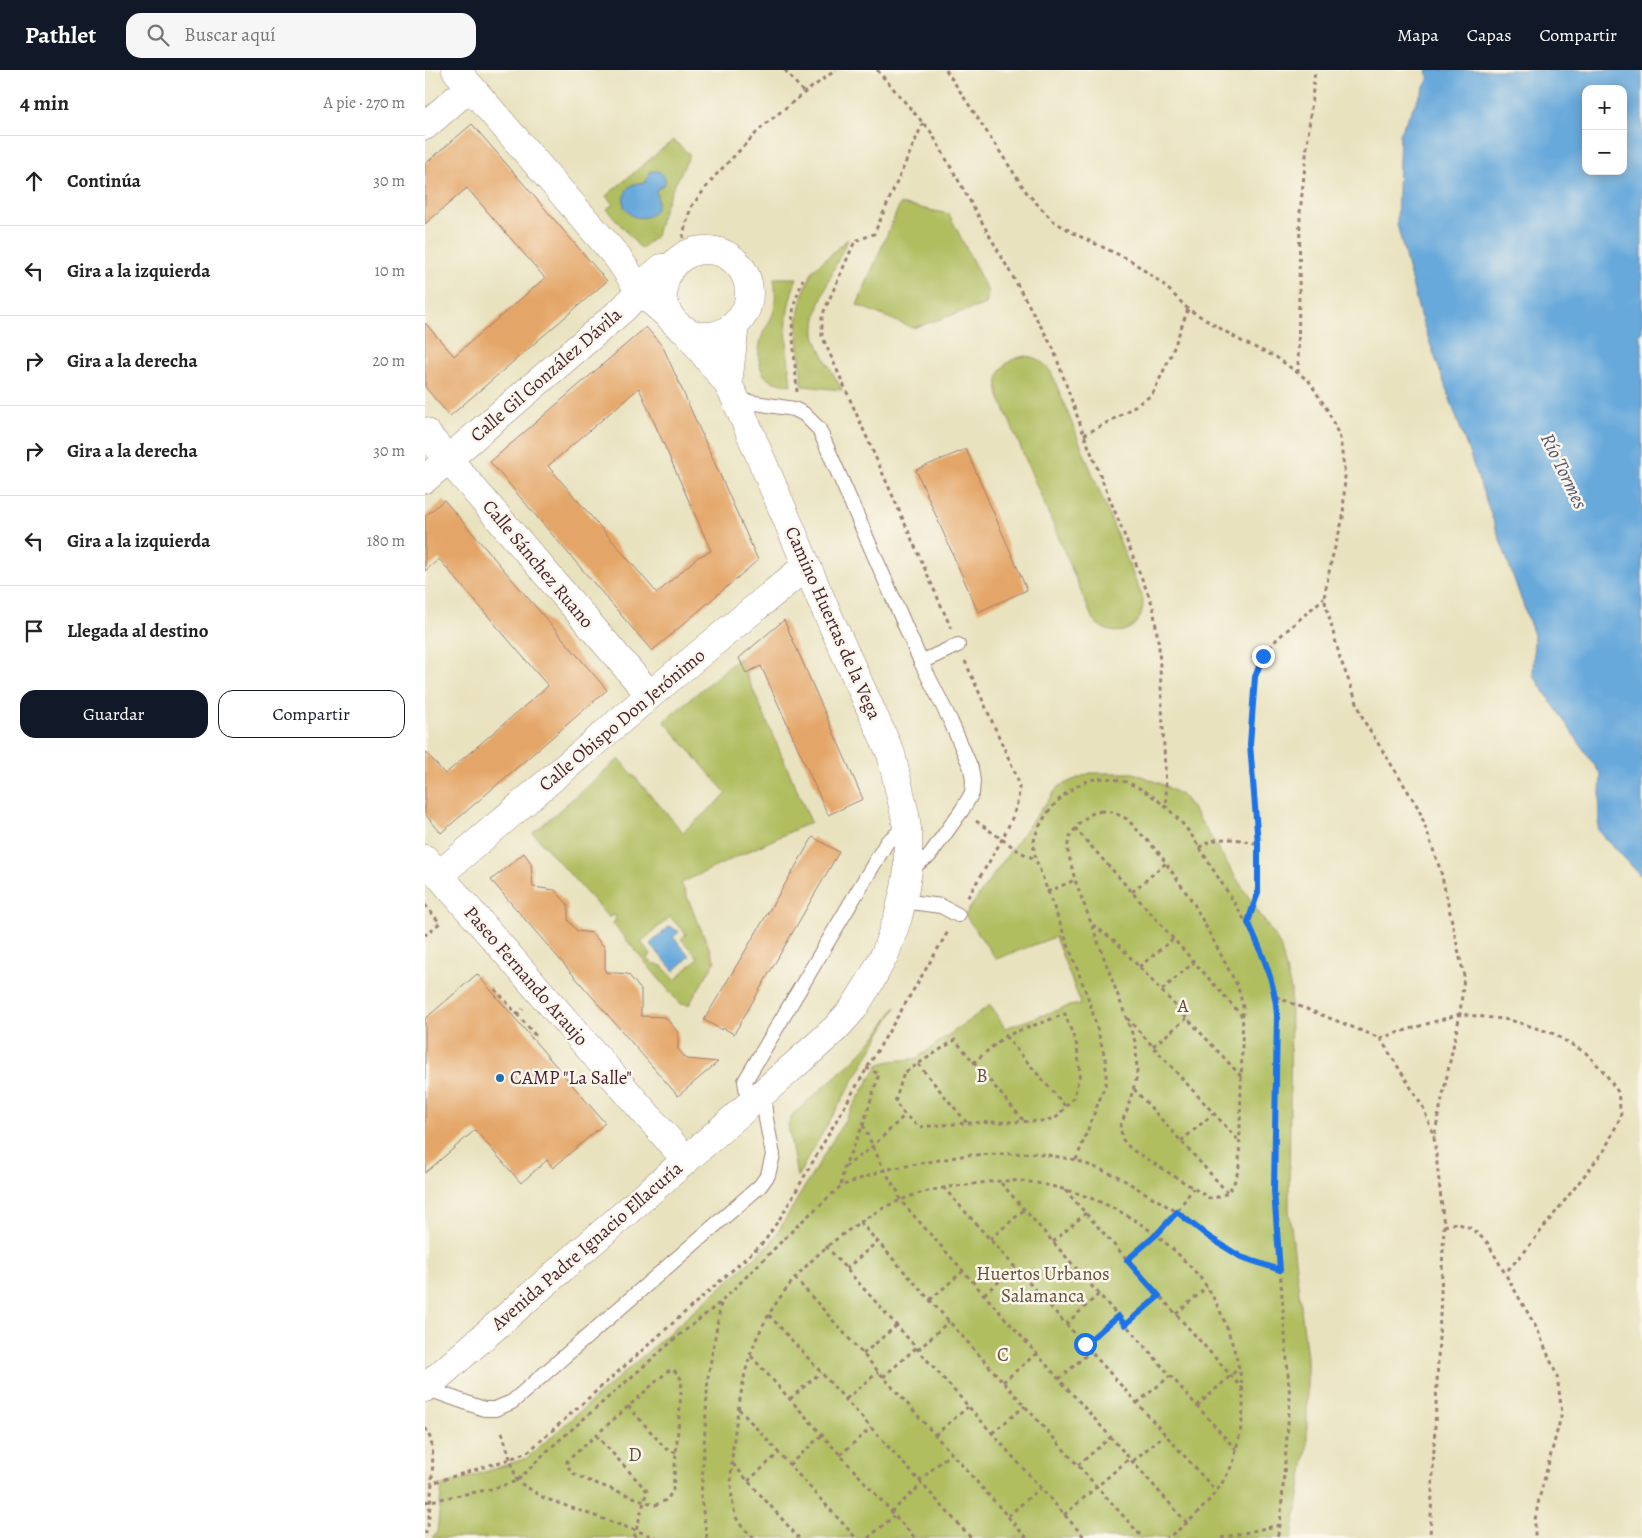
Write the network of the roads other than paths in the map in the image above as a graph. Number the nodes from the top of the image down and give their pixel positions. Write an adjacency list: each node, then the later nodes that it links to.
1 (463, 78): 2 (street); 3 (street, Camino Huertas de la Vega)
2 (425, 126)
3 (618, 258): 4 (street, Camino Huertas de la Vega); 5 (street, Camino Huertas de la Vega)
4 (675, 261): 5 (street, Calle Gil González Dávila); 6 (street); 7 (street)
5 (640, 291): 6 (street, Camino Huertas de la Vega); 10 (street, Calle Gil González Dávila)
6 (678, 324): 7 (street); 8 (street, Camino Huertas de la Vega)
7 (735, 324): 8 (street, Camino Huertas de la Vega)
8 (732, 392): 12 (street, Camino Huertas de la Vega); 14 (lane)
9 (425, 432): 10 (street, Calle Sánchez Ruano)
10 (448, 459): 11 (street, Calle Gil González Dávila); 15 (street, Calle Sánchez Ruano)
11 (425, 479)
12 (807, 566): 15 (street, Calle Obispo Don Jerónimo); 16 (street, Camino Huertas de la Vega)
13 (958, 645): 14 (lane)
14 (921, 662): 18 (lane)
15 (650, 696): 17 (street, Calle Obispo Don Jerónimo)
16 (907, 826): 18 (street, Camino Huertas de la Vega); 21 (lane)
17 (432, 867): 22 (street, Paseo Fernando Araujo)
18 (908, 870): 19 (street, Avenida Padre Ignacio Ellacuría)
19 (903, 901): 20 (lane); 21 (street, Avenida Padre Ignacio Ellacuría)
20 (958, 915)
21 (756, 1099): 22 (street, Avenida Padre Ignacio Ellacuría); 23 (lane)
22 (686, 1160): 23 (street, Avenida Padre Ignacio Ellacuría)
23 (425, 1388)

